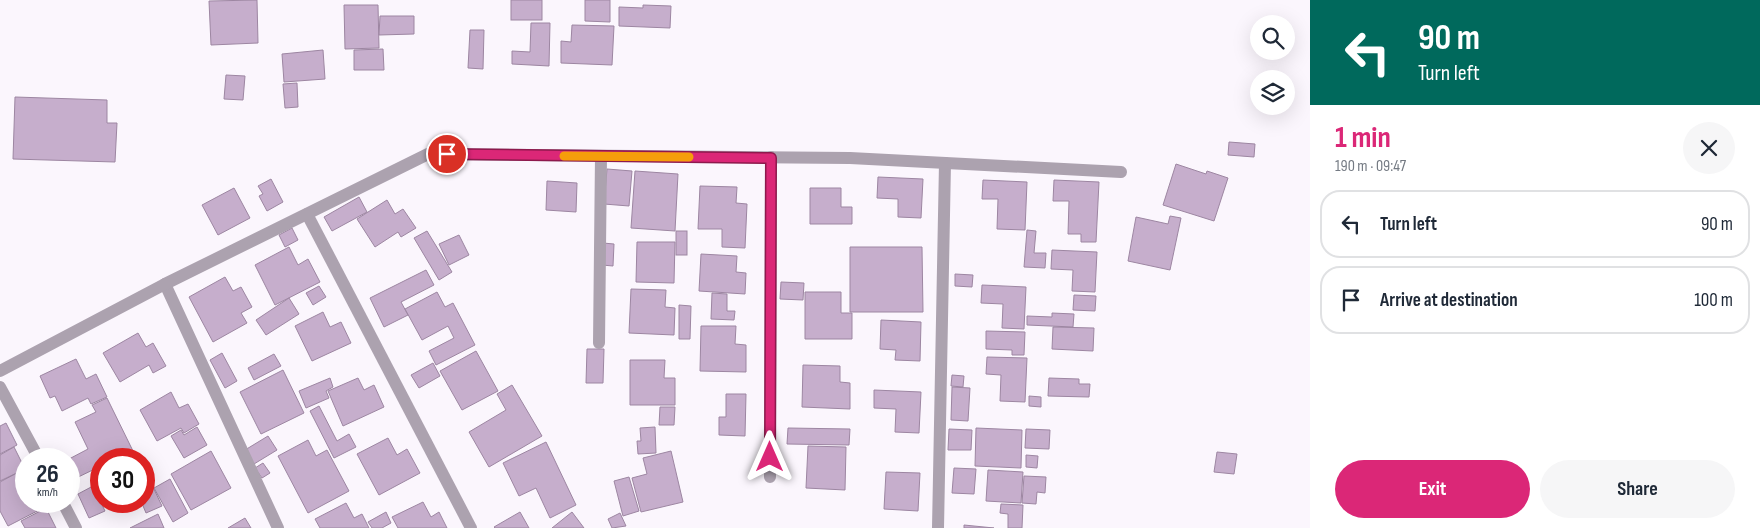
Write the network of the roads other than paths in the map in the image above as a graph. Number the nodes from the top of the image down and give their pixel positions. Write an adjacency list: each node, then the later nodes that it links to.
1 (601, 156): 2 (street); 5 (street); 7 (street)
2 (771, 158): 3 (street); 11 (street)
3 (945, 163): 4 (street); 16 (street)
4 (1121, 172)
5 (306, 214): 6 (street); 15 (street)
6 (165, 284): 8 (street); 14 (street)
7 (599, 343)
8 (0, 371)
9 (0, 387): 10 (street)
10 (33, 448)
11 (770, 477)
12 (68, 513): 13 (street)
13 (76, 528)
14 (278, 528)
15 (472, 528)
16 (938, 528)

